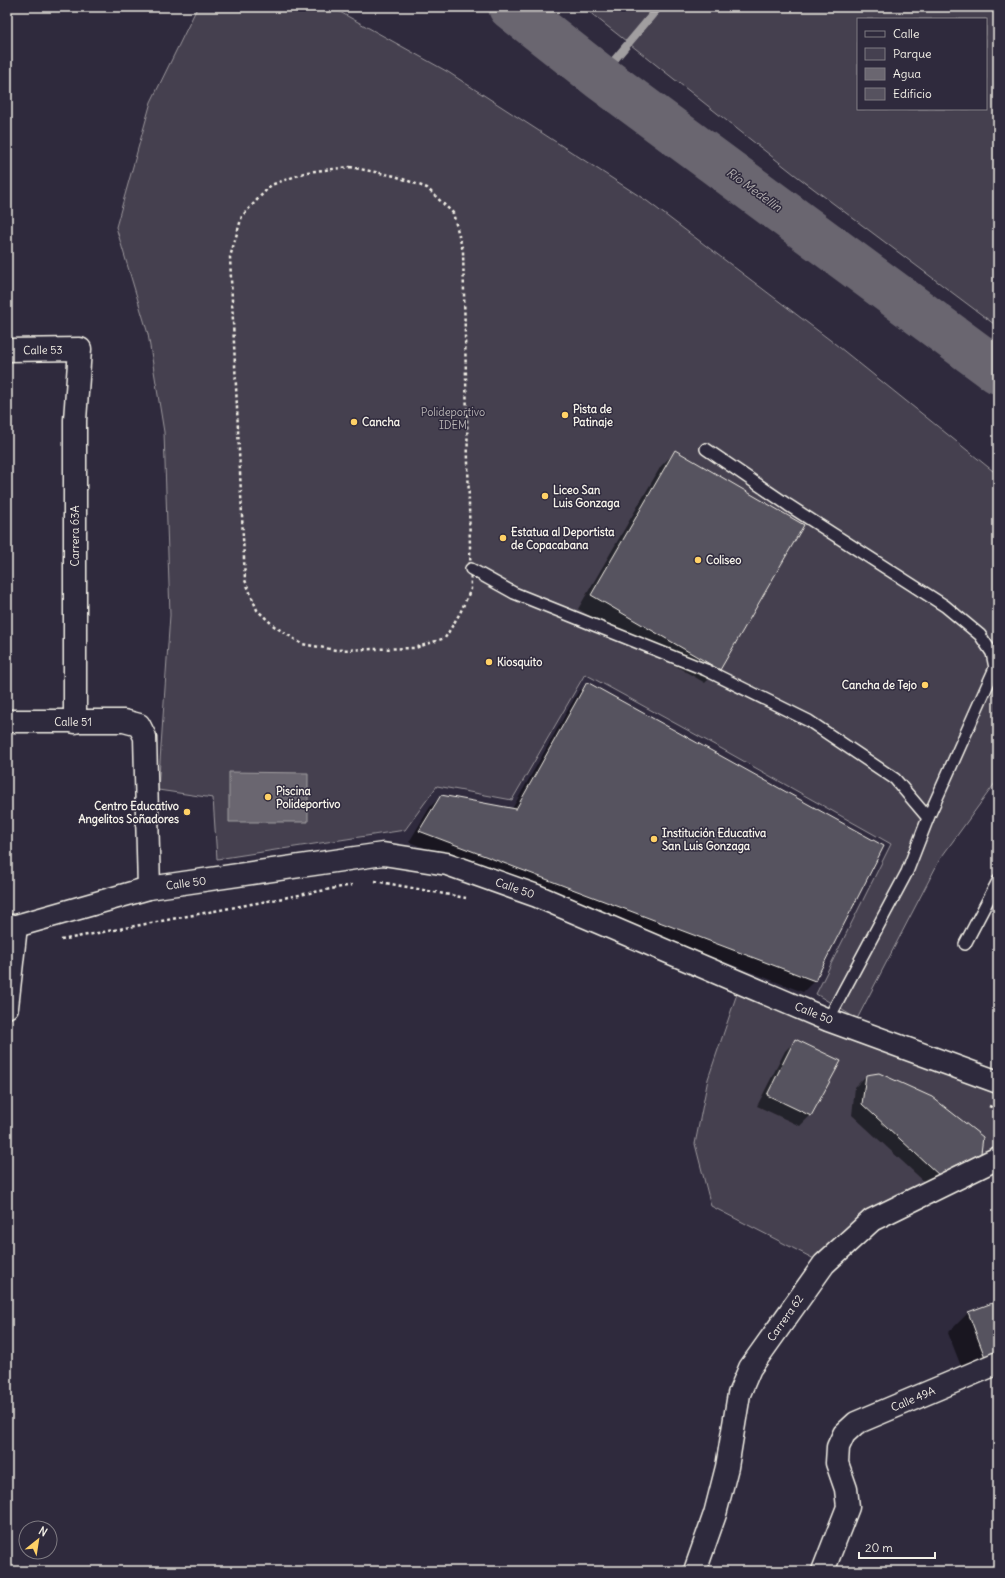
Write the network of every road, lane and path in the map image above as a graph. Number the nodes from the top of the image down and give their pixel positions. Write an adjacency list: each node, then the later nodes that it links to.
1 (80, 349): 2 (street, Calle 53); 6 (street, Carrera 63A)
2 (7, 350)
3 (706, 448): 7 (lane)
4 (471, 569): 4 (path); 7 (lane)
5 (7, 721): 6 (street, Calle 51)
6 (75, 722): 11 (street, Calle 51)
7 (928, 818): 17 (lane)
8 (998, 881): 15 (lane)
9 (367, 882): 12 (path)
10 (360, 884): 14 (path)
11 (150, 888): 13 (street, Calle 50); 17 (street, Calle 50)
12 (467, 899)
13 (11, 926): 16 (street)
14 (59, 941)
15 (965, 944)
16 (7, 1007)
17 (828, 1020): 18 (street, Calle 50)
18 (998, 1082)
19 (983, 1104): 20 (path)
20 (998, 1110)
21 (998, 1158): 23 (street, Carrera 62)
22 (998, 1363): 24 (street, Calle 49A)
23 (695, 1571)
24 (823, 1571)

